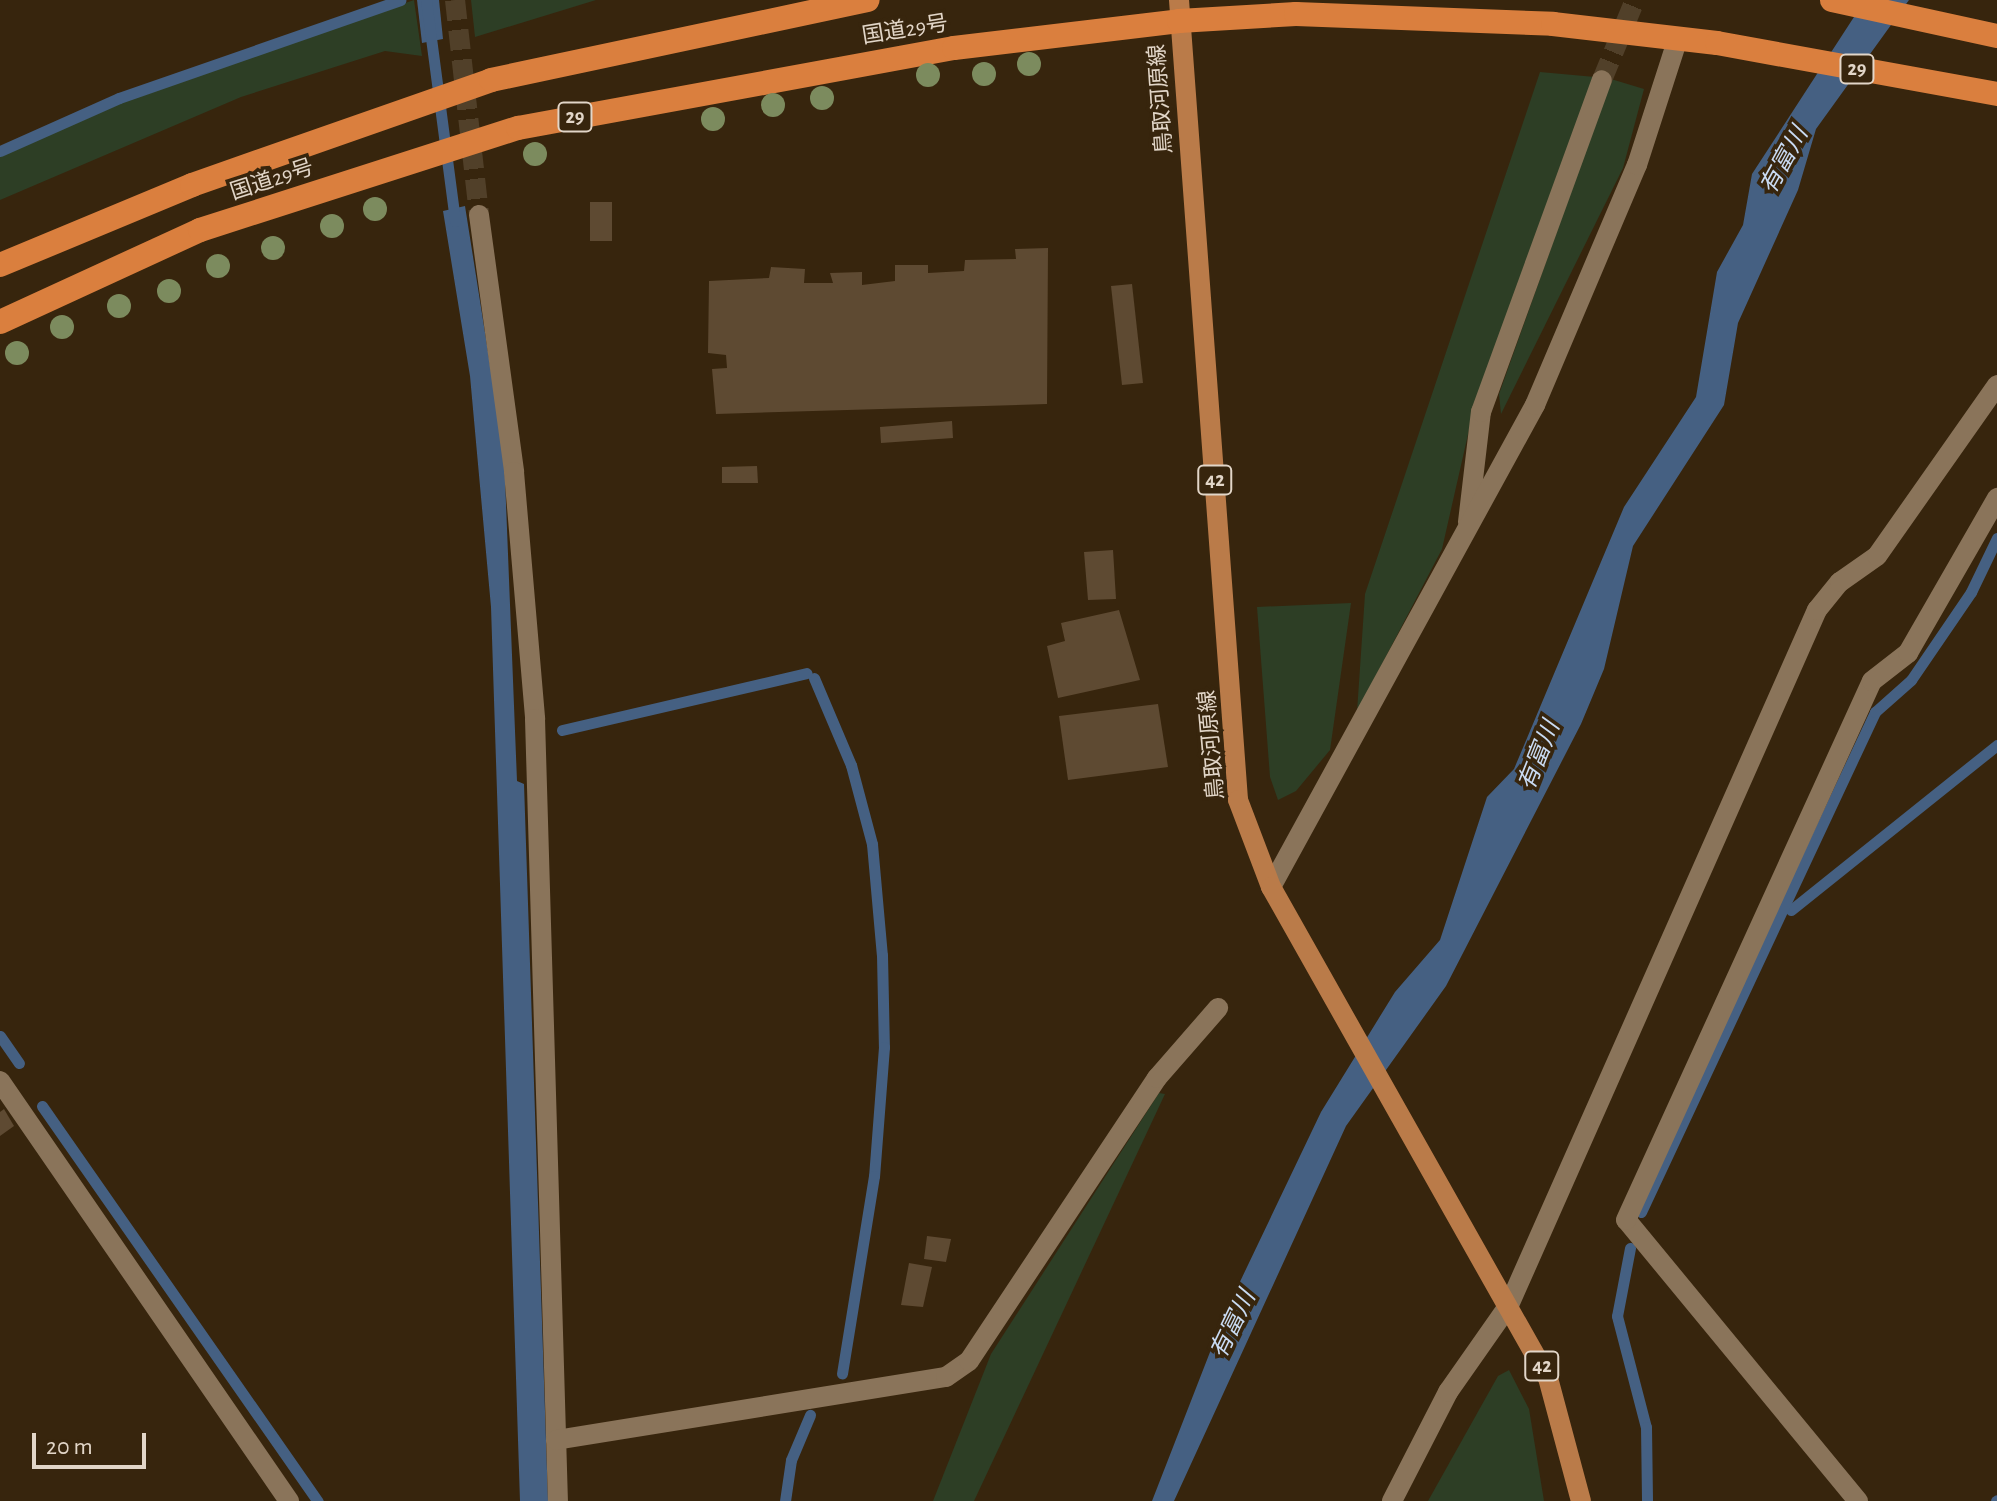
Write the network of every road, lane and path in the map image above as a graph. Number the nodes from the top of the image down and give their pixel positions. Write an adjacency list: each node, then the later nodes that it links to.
1 (868, 0): 9 (highway, 国道29号)
2 (1832, 0): 4 (highway)
3 (1179, 10): 5 (highway, 国道29号 / 29); 10 (highway, 国道29号 / 29); 14 (main road, 鳥取河原線 / 42)
4 (1997, 36)
5 (1678, 38): 7 (highway, 国道29号 / 29); 13 (street)
6 (1602, 80): 13 (street)
7 (1997, 94)
8 (479, 215): 18 (street)
9 (0, 265)
10 (0, 322)
11 (1997, 385): 17 (street)
12 (1997, 498): 23 (street)
13 (1466, 535): 14 (street)
14 (1271, 887): 17 (main road, 鳥取河原線 / 42)
15 (1218, 1008): 18 (street)
16 (0, 1081): 19 (street)
17 (1509, 1305): 21 (street); 22 (main road, 鳥取河原線 / 42)
18 (556, 1440): 20 (street)
19 (289, 1501)
20 (558, 1501)
21 (1392, 1501)
22 (1581, 1501)
23 (1858, 1501)

